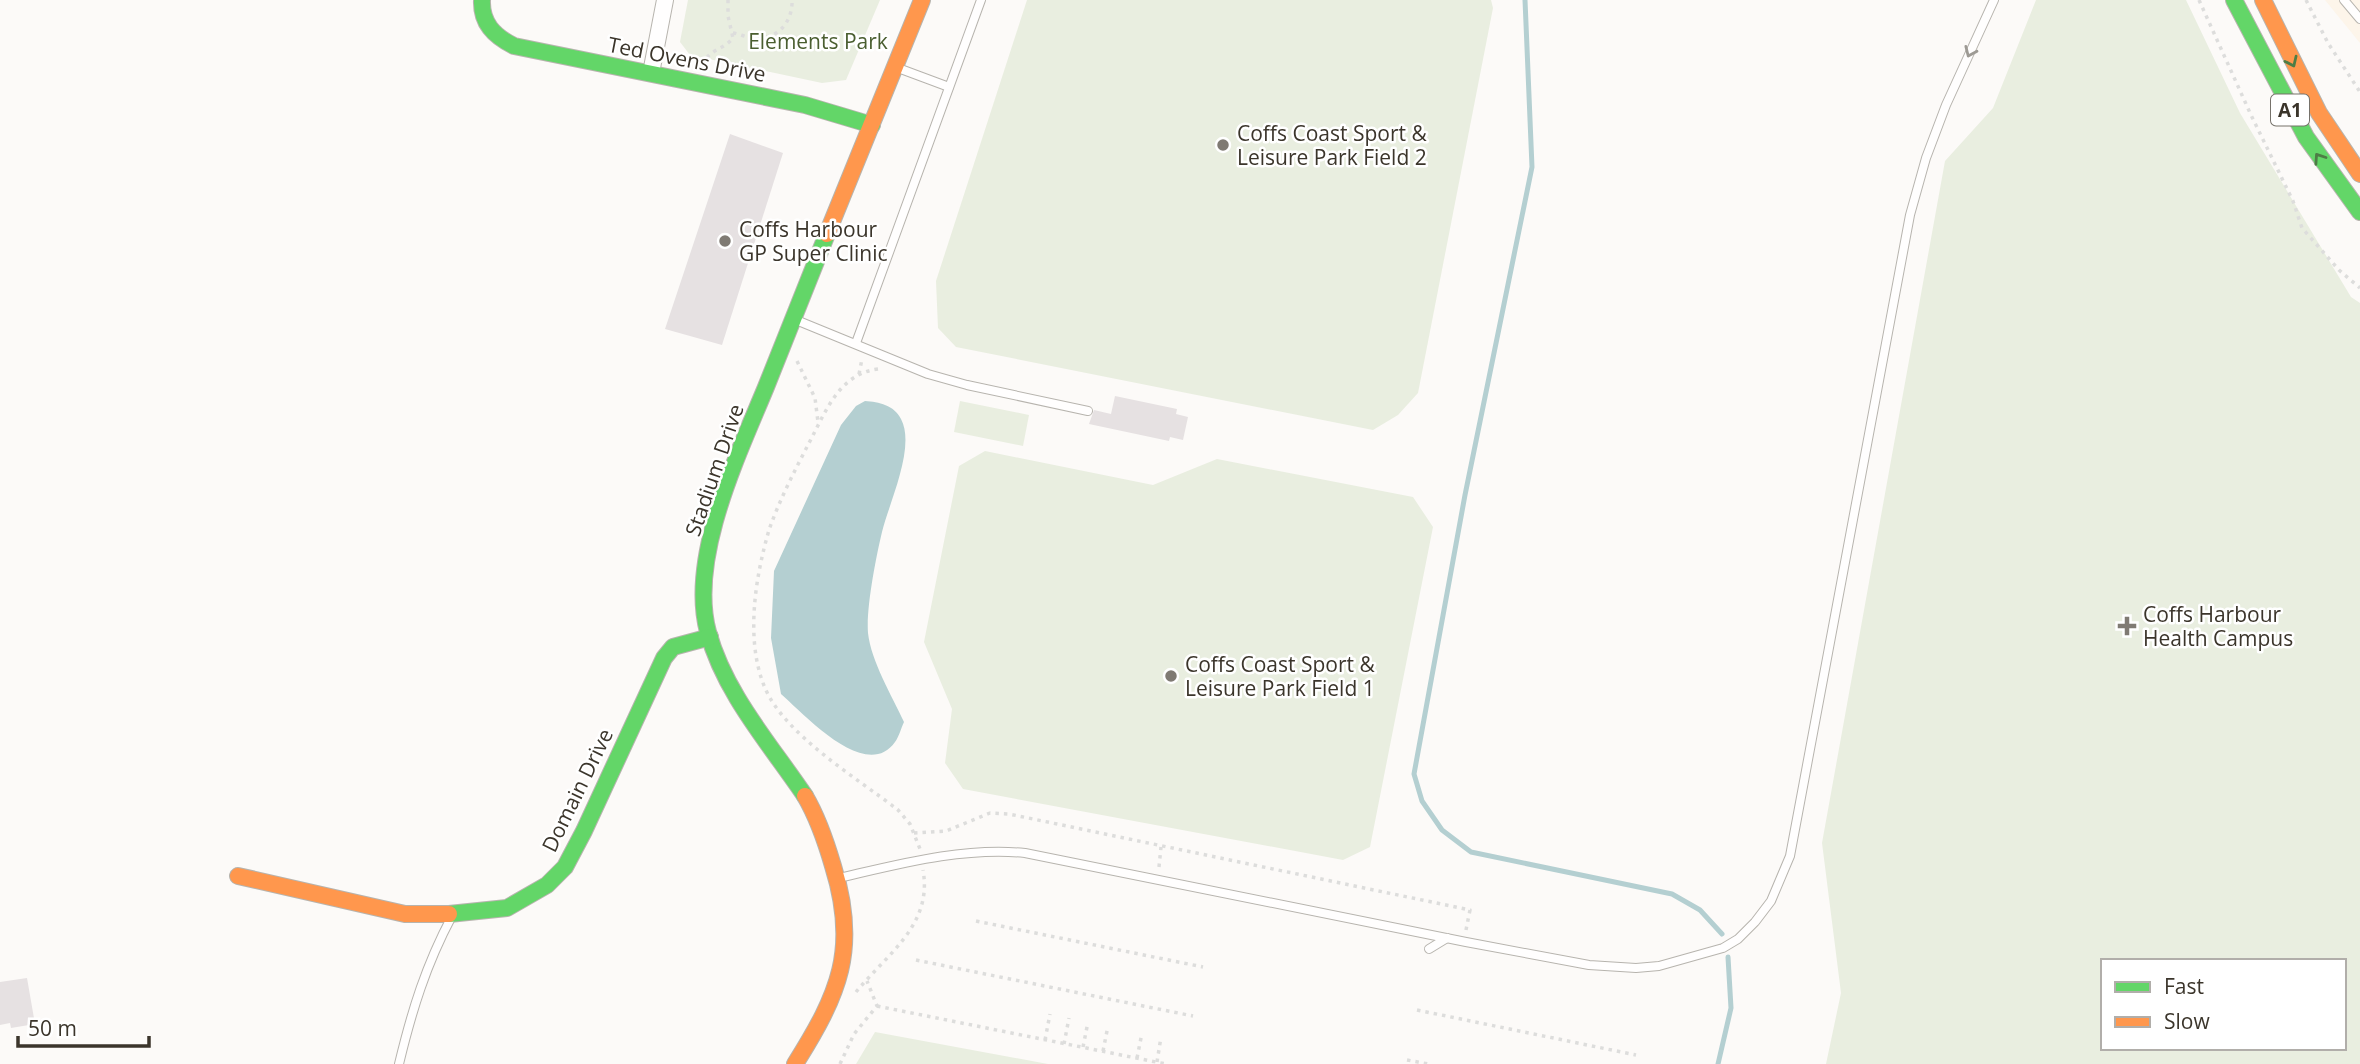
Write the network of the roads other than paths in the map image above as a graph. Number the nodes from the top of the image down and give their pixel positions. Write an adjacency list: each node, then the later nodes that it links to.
1 (482, 0): 11 (main road, Ted Ovens Drive)
2 (665, 0): 11 (street)
3 (922, 0): 10 (main road, Stadium Drive)
4 (981, 0): 12 (lane)
5 (1994, 0): 23 (lane, one-way to 23)
6 (2234, 0): 15 (main road, A1, one-way to 6)
7 (2263, 0): 14 (main road, A1, one-way to 14)
8 (2344, 0): 9 (lane)
9 (2360, 19)
10 (895, 67): 12 (lane); 13 (main road, Stadium Drive)
11 (651, 73): 13 (main road, Ted Ovens Drive)
12 (949, 86): 17 (lane)
13 (872, 125): 16 (main road, Stadium Drive)
14 (2360, 174)
15 (2360, 212)
16 (793, 319): 17 (lane); 19 (main road, Stadium Drive)
17 (856, 343): 18 (lane)
18 (1088, 411)
19 (710, 637): 21 (main road, Stadium Drive); 22 (main road, Domain Drive)
20 (238, 876): 22 (main road, Domain Drive)
21 (838, 878): 23 (lane); 26 (main road, Stadium Drive)
22 (453, 914): 25 (lane)
23 (1447, 938): 24 (lane)
24 (1429, 948)
25 (399, 1064)
26 (795, 1064)

